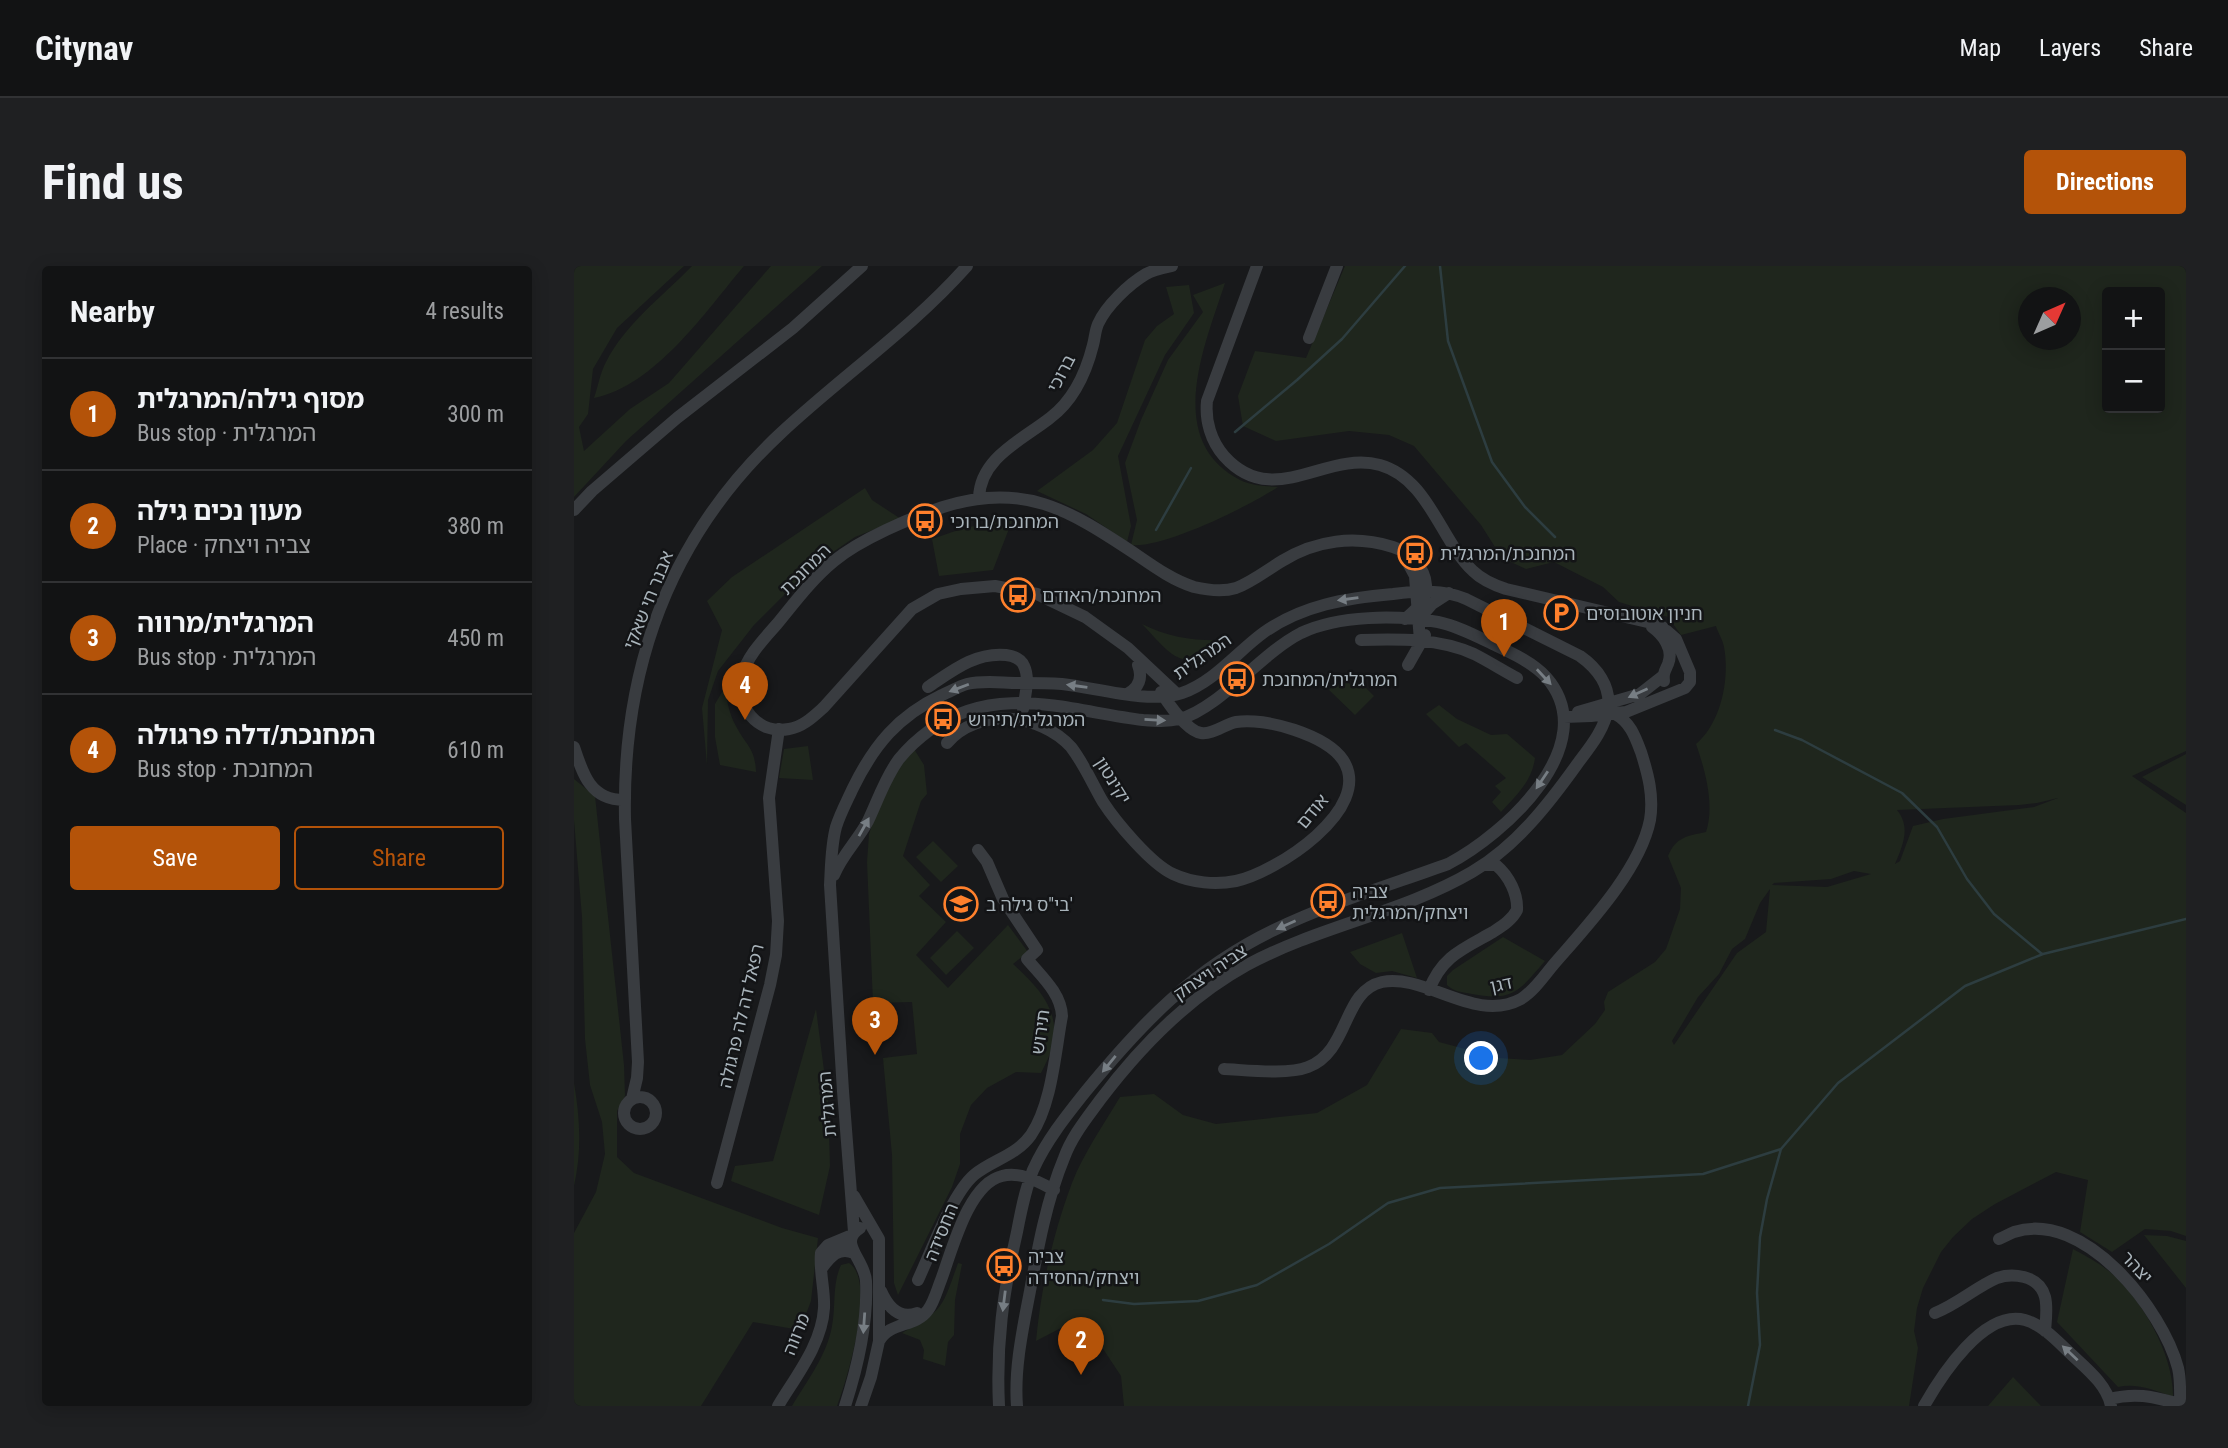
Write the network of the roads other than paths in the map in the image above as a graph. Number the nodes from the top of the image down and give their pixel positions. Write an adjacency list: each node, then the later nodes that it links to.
1 (862, 266): 8 (street)
2 (967, 266): 40 (street, אבנר חי שאקי)
3 (1172, 266): 7 (street, ברוכי)
4 (1257, 266): 12 (street)
5 (1337, 266): 6 (street)
6 (1308, 338)
7 (979, 498): 9 (street, המחנכת); 35 (street, המחנכת)
8 (574, 510)
9 (1421, 592): 10 (street, המרגלית); 11 (street, המחנכת); 26 (street, המרגלית, one-way to 26)
10 (1449, 593): 11 (street); 30 (street, המרגלית)
11 (1413, 616): 13 (street); 16 (street, המחנכת); 31 (street)
12 (1639, 621): 19 (street); 20 (street)
13 (1438, 622): 16 (street); 32 (street, one-way to 32)
14 (1107, 631): 17 (street); 26 (street); 35 (street)
15 (1361, 640): 16 (street)
16 (1420, 641): 18 (street); 21 (street)
17 (1138, 665): 25 (street); 27 (street)
18 (1408, 665)
19 (1686, 666): 20 (street); 24 (street)
20 (1665, 671): 24 (street); 30 (street, one-way to 30)
21 (1517, 678)
22 (1026, 682): 23 (street); 25 (street, המרגלית, one-way to 22); 28 (street); 46 (street, המרגלית, one-way to 46)
23 (928, 687)
24 (1675, 690): 29 (street)
25 (1127, 694): 27 (street, המרגלית)
26 (1180, 694): 27 (street, המרגלית); 33 (street)
27 (1164, 696): 33 (street)
28 (1024, 702): 33 (street, one-way to 33); 34 (street); 46 (street, one-way to 28)
29 (1644, 706): 30 (street); 37 (street)
30 (1610, 710): 32 (street); 37 (street, דגן); 41 (street, צביה ויצחק)
31 (1194, 713): 33 (street); 36 (street)
32 (1564, 717): 53 (street, צביה ויצחק, one-way to 53)
33 (1181, 718): 36 (street)
34 (1022, 720): 38 (street); 45 (street, יקינטון)
35 (779, 729): 52 (street, רפאל דה לה פרגולה)
36 (1200, 733): 45 (street, אודם)
37 (1634, 734): 47 (street, דגן)
38 (947, 743)
39 (574, 747): 40 (street)
40 (624, 800): 48 (street, אבנר חי שאקי)
41 (1506, 847): 43 (street, צביה ויצחק); 44 (street)
42 (978, 850): 56 (street, תירוש)
43 (1484, 865): 44 (street); 54 (street, צביה ויצחק)
44 (1505, 873): 47 (street)
45 (1204, 882)
46 (830, 885): 55 (street, המרגלית)
47 (1429, 990): 49 (street, דגן)
48 (638, 1062): 50 (street, אבנר חי שאקי); 51 (street, אבנר חי שאקי)
49 (1224, 1069)
50 (632, 1099): 51 (street); 51 (street)
51 (648, 1099)
52 (718, 1183)
53 (1028, 1183): 54 (street, החסידה); 57 (street, החסידה); 75 (street, צביה ויצחק, one-way to 75)
54 (1054, 1190): 76 (street, צביה ויצחק)
55 (852, 1193): 58 (street, המרגלית); 59 (street, המרגלית)
56 (951, 1210): 57 (street); 64 (street, תירוש)
57 (965, 1216): 66 (street, החסידה)
58 (874, 1231): 59 (street); 61 (street)
59 (853, 1233): 62 (street); 63 (street)
60 (1999, 1239): 71 (street, יצהר)
61 (878, 1249): 62 (street); 65 (street)
62 (856, 1255): 63 (street); 73 (street, one-way to 73)
63 (822, 1268): 72 (street, מרווה)
64 (918, 1280)
65 (880, 1289): 66 (street); 69 (street)
66 (933, 1299): 69 (street, החסידה)
67 (1935, 1313): 68 (street)
68 (2045, 1331): 70 (street, one-way to 68); 77 (street)
69 (879, 1341): 74 (street)
70 (2110, 1403): 71 (street)
71 (2180, 1405)
72 (778, 1406)
73 (845, 1406)
74 (861, 1406)
75 (999, 1406)
76 (1017, 1406)
77 (1924, 1406)

